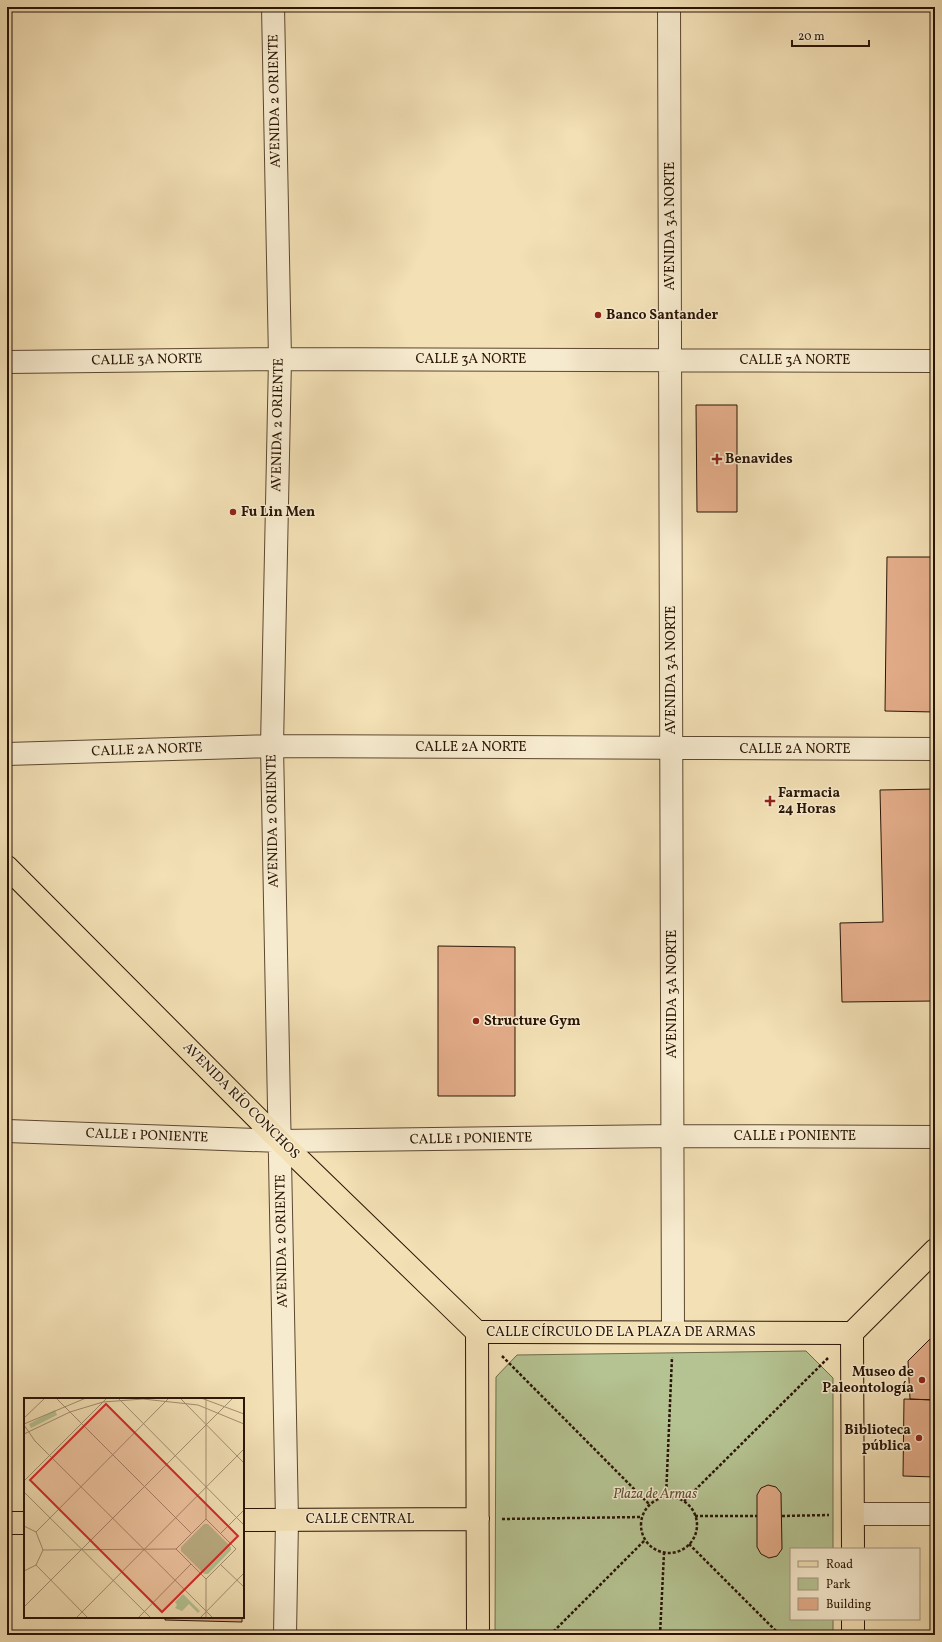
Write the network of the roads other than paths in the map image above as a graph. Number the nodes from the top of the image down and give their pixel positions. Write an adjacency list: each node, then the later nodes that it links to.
1 (273, 7): 3 (street, AVENIDA 2 ORIENTE)
2 (669, 7): 4 (street, AVENIDA 3A NORTE)
3 (280, 359): 4 (street, CALLE 3A NORTE); 6 (street, CALLE 3A NORTE); 7 (street, AVENIDA 2 ORIENTE)
4 (670, 359): 5 (street, CALLE 3A NORTE); 8 (street, AVENIDA 3A NORTE)
5 (935, 361)
6 (7, 362)
7 (272, 746): 8 (street, CALLE 2A NORTE); 10 (street, CALLE 2A NORTE); 15 (street, AVENIDA 2 ORIENTE)
8 (671, 748): 9 (street, CALLE 2A NORTE); 13 (street, AVENIDA 3A NORTE)
9 (935, 749)
10 (7, 754)
11 (7, 867): 15 (main road, AVENIDA RÍO CONCHOS)
12 (7, 1131): 15 (street, CALLE 1 PONIENTE)
13 (672, 1136): 14 (street, CALLE 1 PONIENTE); 15 (street, CALLE 1 PONIENTE); 18 (street, AVENIDA 3A NORTE)
14 (935, 1137)
15 (280, 1141): 17 (main road, AVENIDA RÍO CONCHOS); 24 (street, AVENIDA 2 ORIENTE)
16 (935, 1250): 19 (main road)
17 (477, 1332): 18 (main road, CALLE CÍRCULO DE LA PLAZA DE ARMAS); 22 (main road, CALLE CÍRCULO DE LA PLAZA DE ARMAS)
18 (673, 1332): 19 (main road, CALLE CÍRCULO DE LA PLAZA DE ARMAS)
19 (852, 1333): 20 (main road)
20 (852, 1514): 21 (street); 27 (main road)
21 (935, 1514)
22 (478, 1519): 24 (main road, CALLE CENTRAL); 30 (main road, CALLE CÍRCULO DE LA PLAZA DE ARMAS)
23 (244, 1520): 24 (main road, CALLE CENTRAL)
24 (287, 1520): 29 (street, AVENIDA 2 ORIENTE)
25 (7, 1523): 26 (main road)
26 (24, 1523)
27 (853, 1548)
28 (853, 1620): 31 (main road)
29 (285, 1635)
30 (478, 1635)
31 (853, 1635)

